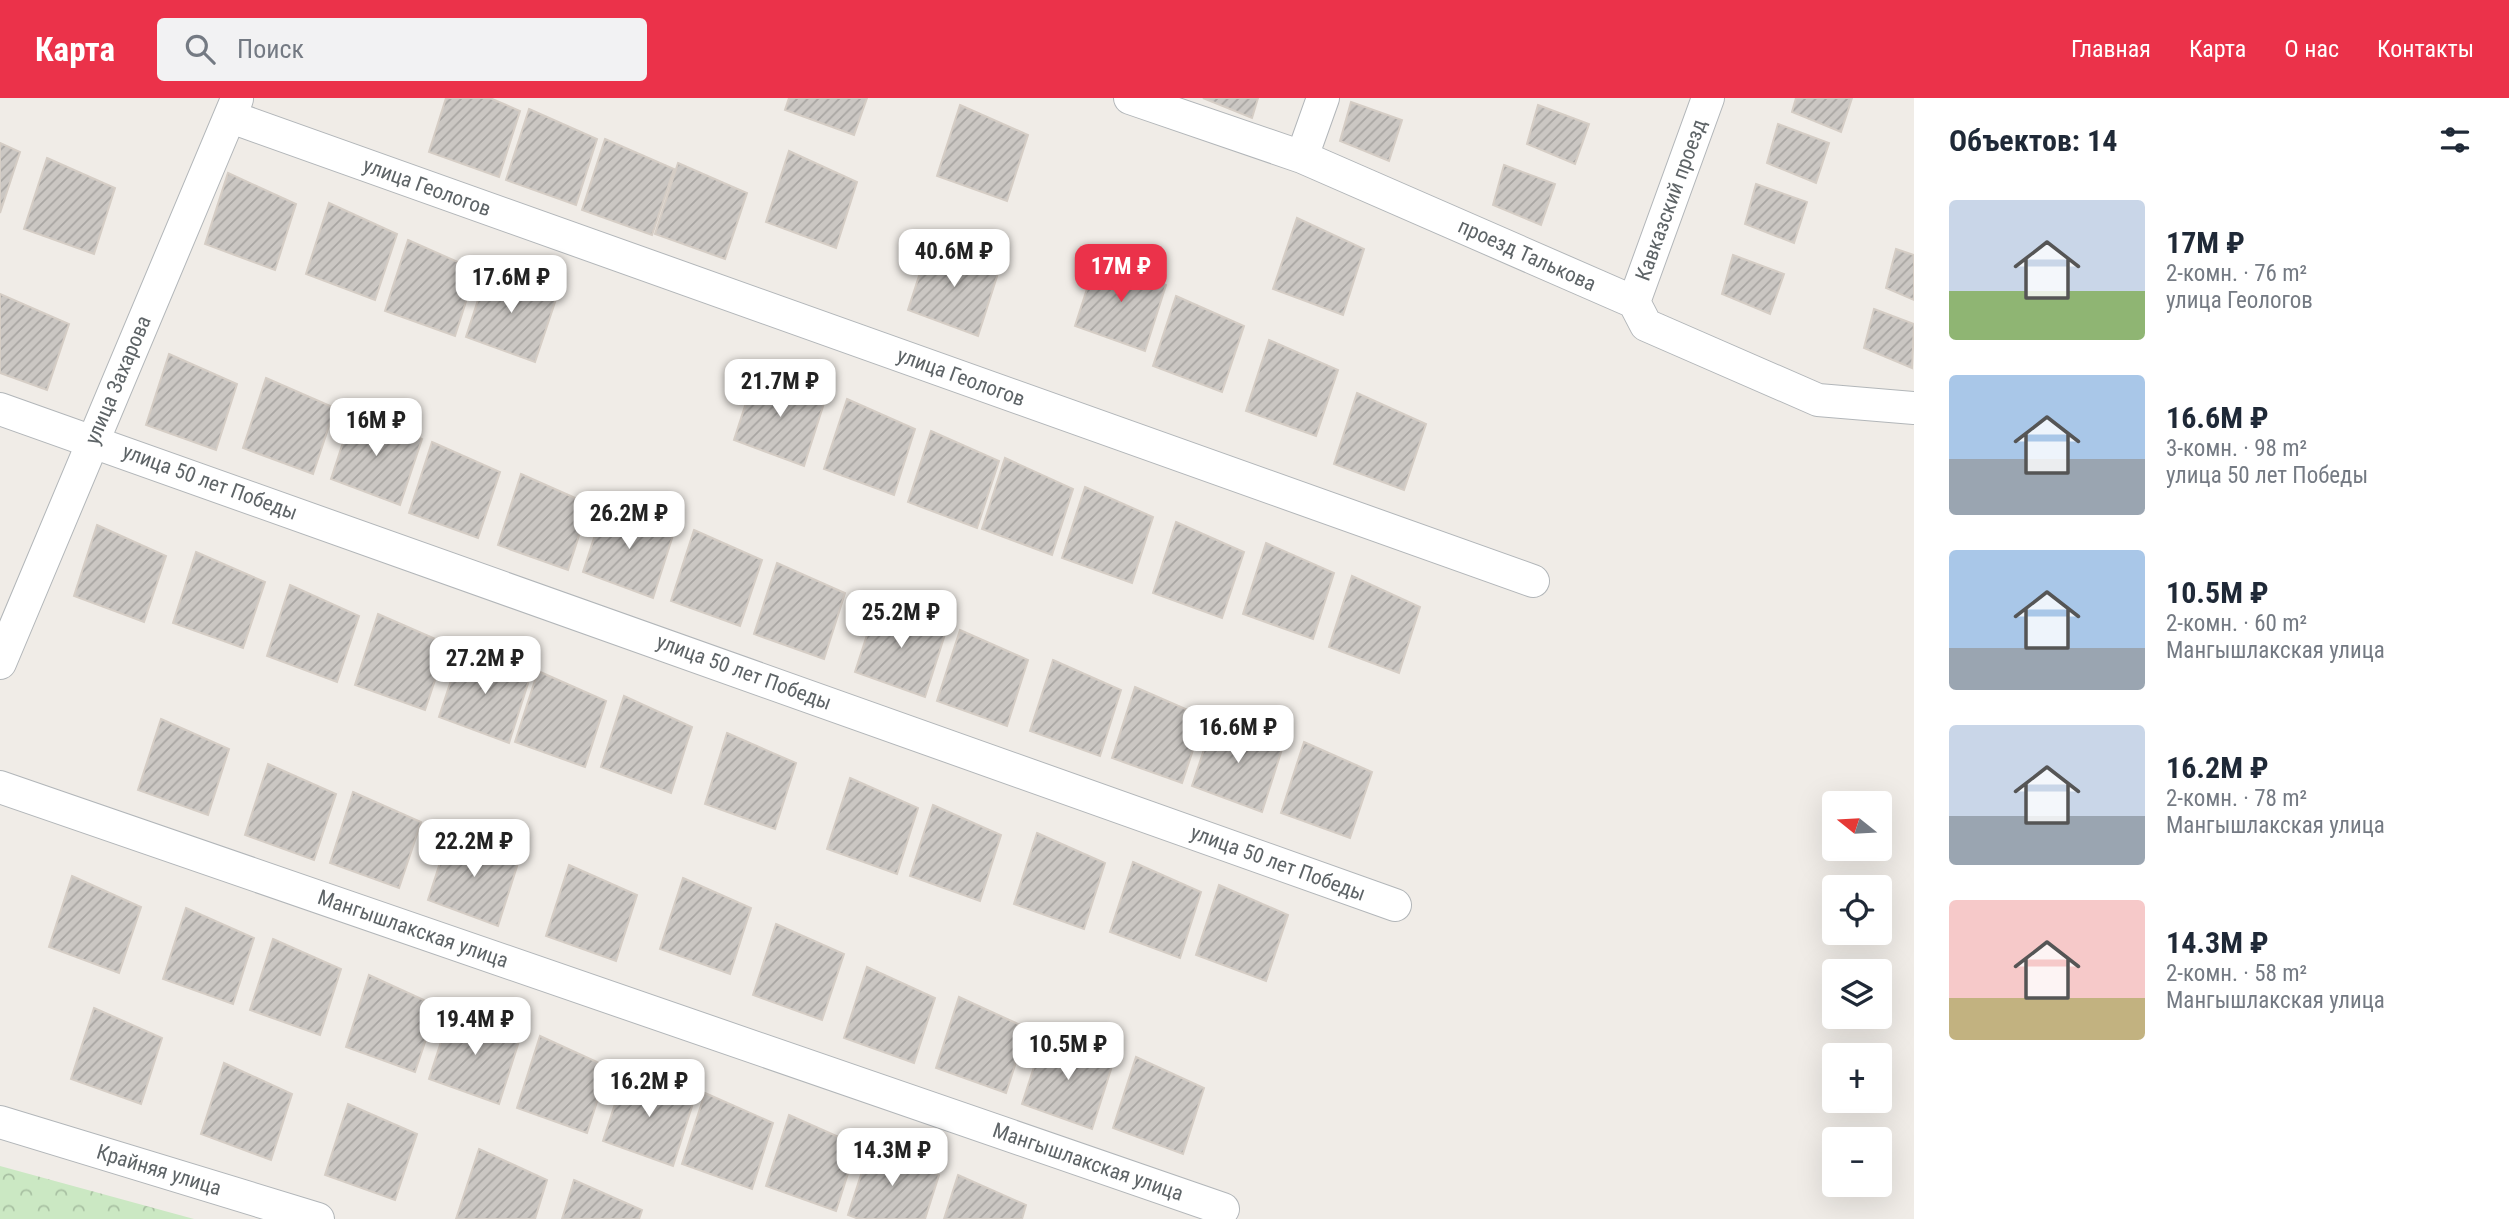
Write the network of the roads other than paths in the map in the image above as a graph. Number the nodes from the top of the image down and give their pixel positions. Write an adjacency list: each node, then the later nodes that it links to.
1 (1130, 98): 5 (street, проезд Талькова)
2 (1323, 98): 5 (street)
3 (1708, 98): 6 (street, Кавказский проезд)
4 (234, 108): 9 (street, улица Захарова); 10 (street, улица Геологов)
5 (1302, 156): 6 (street, проезд Талькова)
6 (1634, 302): 7 (street, проезд Талькова)
7 (1914, 408)
8 (0, 409): 9 (street, улица 50 лет Победы)
9 (93, 440): 11 (street, улица Захарова); 13 (street, улица 50 лет Победы)
10 (1533, 581)
11 (0, 663)
12 (0, 787): 15 (street, Мангышлакская улица)
13 (1395, 905)
14 (0, 1122): 16 (street, Крайняя улица)
15 (1223, 1209)
16 (318, 1219)

